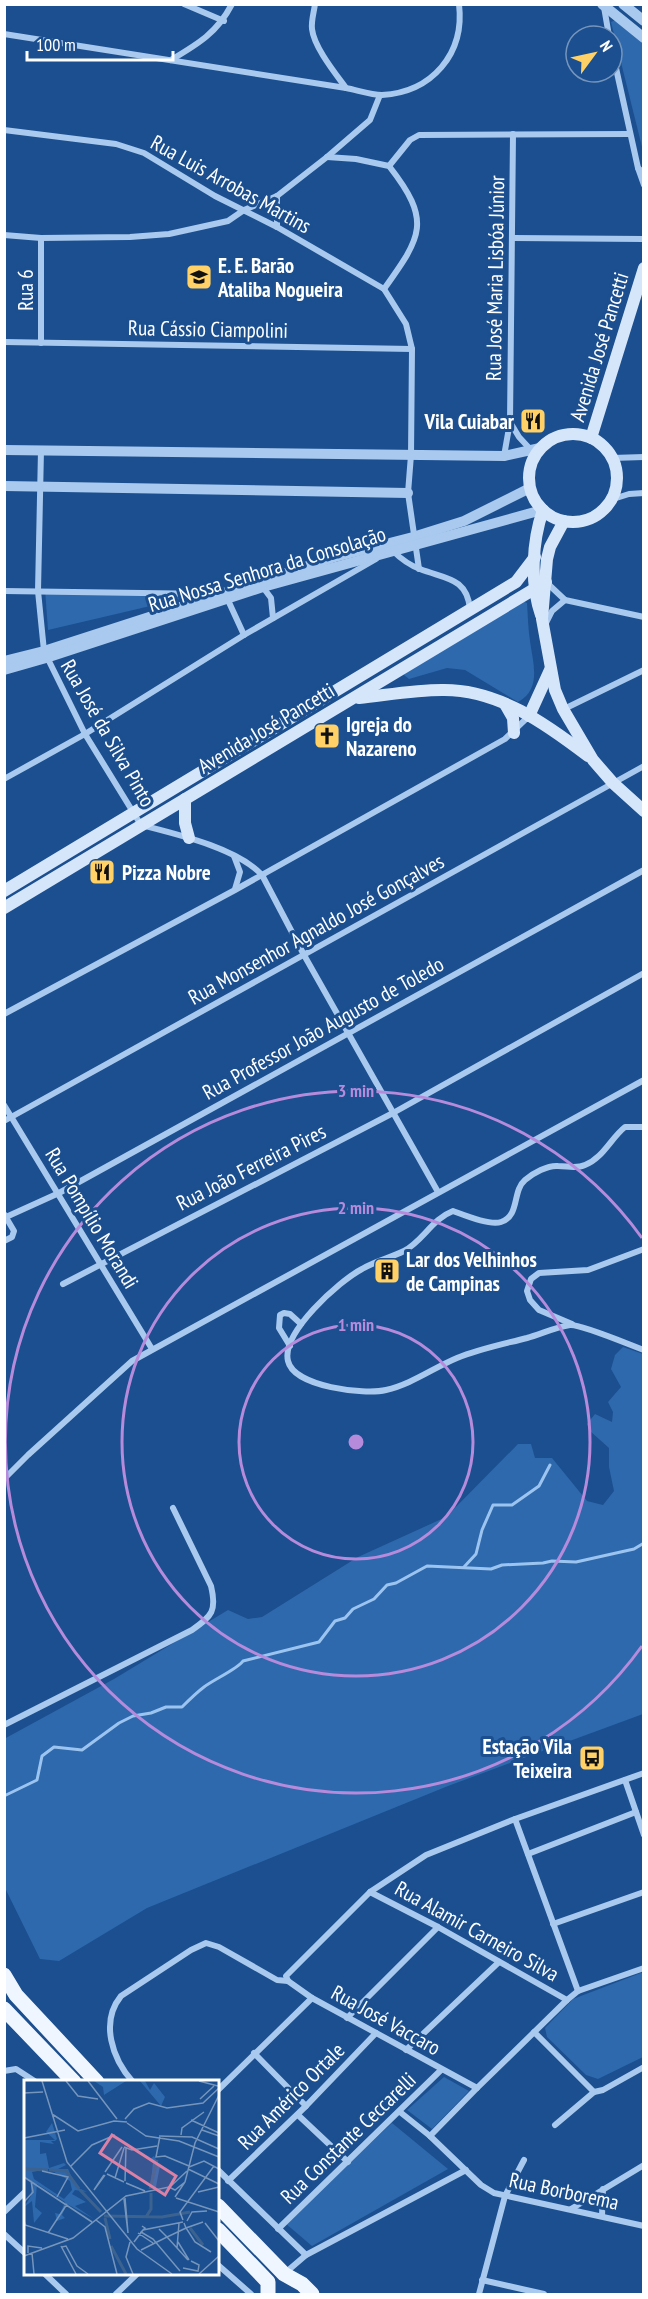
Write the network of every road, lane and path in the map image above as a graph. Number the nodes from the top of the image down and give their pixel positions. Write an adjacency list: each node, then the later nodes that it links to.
1 (184, 4): 7 (street)
2 (232, 4): 7 (street)
3 (315, 4): 14 (street)
4 (459, 4): 15 (street)
5 (623, 4): 8 (street)
6 (603, 5): 9 (street); 11 (street)
7 (224, 21): 12 (street)
8 (644, 21)
9 (607, 24)
10 (4, 34): 12 (street)
11 (644, 38)
12 (171, 60): 14 (street)
13 (619, 84): 18 (street)
14 (346, 88): 15 (street)
15 (380, 95): 19 (street)
16 (4, 130): 24 (street, Rua Luis Arrobas Martins)
17 (513, 134): 18 (street); 20 (street); 28 (street, Rua José Maria Lisbóa Júnior)
18 (630, 134): 21 (street)
19 (327, 157): 20 (street); 23 (street)
20 (389, 166): 32 (street)
21 (641, 171): 22 (street)
22 (644, 185)
23 (278, 196): 24 (street); 25 (street)
24 (244, 210): 25 (street, Rua Luis Arrobas Martins); 27 (street)
25 (277, 227): 32 (street, Rua Luis Arrobas Martins)
26 (4, 235): 27 (street)
27 (41, 238): 34 (street, Rua 6)
28 (513, 238): 29 (street); 36 (street, Rua José Maria Lisbóa Júnior)
29 (644, 239)
30 (644, 268): 31 (main road, Avenida José Pancetti)
31 (641, 282): 37 (main road, Avenida José Pancetti)
32 (384, 289): 35 (street, Rua Luis Arrobas Martins)
33 (4, 342): 34 (street, Rua Cássio Ciampolini)
34 (41, 343): 35 (street, Rua Cássio Ciampolini)
35 (412, 349): 41 (street, Rua Luis Arrobas Martins)
36 (510, 422): 38 (street); 42 (street, Rua José Maria Lisbóa Júnior)
37 (591, 438): 38 (main road); 43 (main road)
38 (535, 449): 42 (street); 47 (main road)
39 (4, 450): 40 (street)
40 (41, 450): 41 (street); 46 (street, Rua José da Silva Pinto)
41 (411, 455): 42 (street); 48 (street, Rua Luis Arrobas Martins)
42 (504, 456)
43 (612, 458): 44 (street); 50 (main road)
44 (644, 458)
45 (4, 486): 46 (street)
46 (40, 486): 48 (street); 60 (street, Rua José da Silva Pinto)
47 (530, 488): 51 (main road); 53 (street, Rua Nossa Senhora da Consolação)
48 (408, 493): 53 (street, Rua Luis Arrobas Martins)
49 (644, 493): 50 (street)
50 (610, 500): 52 (main road)
51 (543, 510): 52 (main road); 53 (street, Rua Nossa Senhora da Consolação); 55 (main road)
52 (564, 521): 58 (main road)
53 (414, 541): 54 (street, Rua Nossa Senhora da Consolação); 56 (street, Rua Luis Arrobas Martins); 57 (street, Rua Nossa Senhora da Consolação)
54 (388, 552): 56 (street); 57 (street, Rua Nossa Senhora da Consolação); 65 (street)
55 (535, 558): 58 (main road); 63 (main road, Avenida José Pancetti)
56 (419, 569): 63 (street)
57 (260, 584): 61 (street, Rua Nossa Senhora da Consolação); 65 (street)
58 (541, 585): 62 (street); 66 (main road); 73 (main road, Avenida José Pancetti)
59 (4, 591): 60 (street)
60 (38, 591): 61 (street); 68 (street, Rua José da Silva Pinto)
61 (223, 595): 67 (street); 68 (street, Rua Nossa Senhora da Consolação)
62 (565, 600): 64 (street); 66 (street)
63 (471, 610): 85 (main road, Avenida José Pancetti)
64 (644, 617)
65 (273, 618): 67 (street)
66 (543, 624): 71 (main road)
67 (244, 635): 78 (street)
68 (45, 654): 69 (street, Rua Nossa Senhora da Consolação); 70 (street, Rua Nossa Senhora da Consolação); 78 (street, Rua José da Silva Pinto)
69 (4, 661)
70 (4, 670)
71 (550, 670): 75 (main road); 76 (main road)
72 (644, 670): 75 (street)
73 (355, 698): 74 (main road); 83 (main road, Avenida José Pancetti)
74 (505, 704): 76 (main road); 77 (main road)
75 (563, 709): 79 (main road)
76 (530, 716): 77 (street); 79 (main road)
77 (514, 733): 90 (street)
78 (84, 734): 81 (street); 85 (street, Rua José da Silva Pinto)
79 (593, 760): 82 (main road)
80 (644, 766): 82 (street, Rua Monsenhor Agnaldo José Gonçalves)
81 (4, 779)
82 (613, 783): 84 (main road); 94 (street, Rua Monsenhor Agnaldo José Gonçalves)
83 (185, 799): 86 (main road, Avenida José Pancetti); 87 (main road)
84 (644, 811)
85 (134, 813): 86 (street, Rua José da Silva Pinto); 92 (main road, Avenida José Pancetti)
86 (141, 825): 87 (street, Rua José da Silva Pinto); 93 (main road, Avenida José Pancetti)
87 (189, 838): 88 (street, Rua José da Silva Pinto)
88 (234, 856): 90 (street, Rua José da Silva Pinto); 91 (street)
89 (644, 870): 97 (street, Rua Professor João Augusto de Toledo)
90 (262, 875): 91 (street); 94 (street, Rua José da Silva Pinto)
91 (235, 890): 96 (street)
92 (4, 891)
93 (4, 908)
94 (304, 955): 97 (street, Rua José da Silva Pinto); 101 (street, Rua Monsenhor Agnaldo José Gonçalves)
95 (644, 973): 100 (street, Rua João Ferreira Pires)
96 (4, 1014)
97 (348, 1033): 100 (street, Rua José da Silva Pinto); 105 (street, Rua Professor João Augusto de Toledo)
98 (644, 1080): 104 (street)
99 (4, 1105): 101 (street, Rua Pompílio Morandi)
100 (393, 1113): 104 (street, Rua José da Silva Pinto); 109 (street, Rua João Ferreira Pires)
101 (11, 1116): 102 (street, Rua Monsenhor Agnaldo José Gonçalves); 105 (street, Rua Pompílio Morandi)
102 (4, 1120)
103 (644, 1127): 111 (street)
104 (438, 1192): 114 (street)
105 (59, 1193): 106 (street, Rua Professor João Augusto de Toledo); 109 (street, Rua Pompílio Morandi)
106 (5, 1215): 107 (street)
107 (4, 1241)
108 (644, 1249): 112 (street)
109 (100, 1263): 110 (street, Rua João Ferreira Pires); 114 (street, Rua Pompílio Morandi)
110 (63, 1284)
111 (301, 1324): 113 (street); 113 (street)
112 (573, 1325): 113 (street); 115 (street)
113 (290, 1346)
114 (152, 1349): 116 (street)
115 (644, 1350)
116 (4, 1479)
117 (172, 1508): 118 (street)
118 (4, 1725)
119 (644, 1773): 120 (street)
120 (625, 1780): 121 (street); 122 (street)
121 (636, 1812): 123 (street); 124 (street)
122 (515, 1819): 124 (street); 125 (street)
123 (644, 1835)
124 (528, 1854): 127 (street)
125 (370, 1892): 128 (street, Rua Alamir Carneiro Silva); 132 (street)
126 (644, 1892): 127 (street)
127 (553, 1924): 133 (street)
128 (438, 1927): 129 (street, Rua Alamir Carneiro Silva); 137 (street)
129 (499, 1962): 135 (street, Rua Alamir Carneiro Silva); 140 (street)
130 (644, 1968): 133 (street)
131 (4, 1975): 147 (main road)
132 (287, 1978): 134 (street, Rua José Vaccaro); 148 (street, Rua José Vaccaro)
133 (578, 1991): 135 (street)
134 (312, 1998): 137 (street, Rua José Vaccaro); 141 (street)
135 (567, 2000): 138 (street)
136 (4, 2009): 146 (main road)
137 (347, 2018): 139 (street, Rua José Vaccaro)
138 (534, 2032): 149 (street); 151 (street)
139 (375, 2033): 140 (street, Rua José Vaccaro); 152 (street, Rua Américo Ortale)
140 (406, 2050): 143 (street, Rua José Vaccaro)
141 (254, 2054): 150 (street); 152 (street)
142 (644, 2067): 151 (street)
143 (441, 2070): 149 (street, Rua José Vaccaro); 153 (street, Rua Constante Ceccarelli)
144 (4, 2071): 145 (street)
145 (33, 2080)
146 (72, 2080)
147 (96, 2080)
148 (132, 2080)
149 (477, 2088): 156 (street)
150 (219, 2089)
151 (594, 2092): 155 (street)
152 (306, 2106): 154 (street, Rua Américo Ortale)
153 (400, 2112): 156 (street, Rua Borborema); 158 (street, Rua Constante Ceccarelli)
154 (298, 2115): 158 (street); 162 (street, Rua Américo Ortale)
155 (555, 2125)
156 (430, 2136): 160 (street, Rua Borborema)
157 (524, 2160): 165 (street)
158 (348, 2162): 171 (street, Rua Constante Ceccarelli)
159 (644, 2164): 163 (street)
160 (466, 2170): 165 (street, Rua Borborema); 175 (street)
161 (219, 2171): 162 (street)
162 (228, 2181): 171 (street)
163 (603, 2189): 167 (street); 169 (street)
164 (24, 2193): 168 (street)
165 (505, 2196): 167 (street, Rua Borborema); 180 (street)
166 (219, 2207): 177 (main road)
167 (570, 2209): 169 (street, Rua Borborema)
168 (4, 2212)
169 (602, 2216): 170 (street, Rua Borborema)
170 (644, 2226)
171 (278, 2229): 175 (street)
172 (219, 2231): 181 (main road)
173 (4, 2234): 174 (street)
174 (24, 2252)
175 (306, 2255): 177 (street)
176 (219, 2266): 184 (street)
177 (284, 2274): 185 (main road)
178 (46, 2275): 182 (street)
179 (136, 2275): 183 (street)
180 (482, 2280): 186 (street); 187 (street)
181 (268, 2288)
182 (66, 2295)
183 (116, 2295)
184 (251, 2295)
185 (312, 2295)
186 (479, 2295)
187 (544, 2295)

